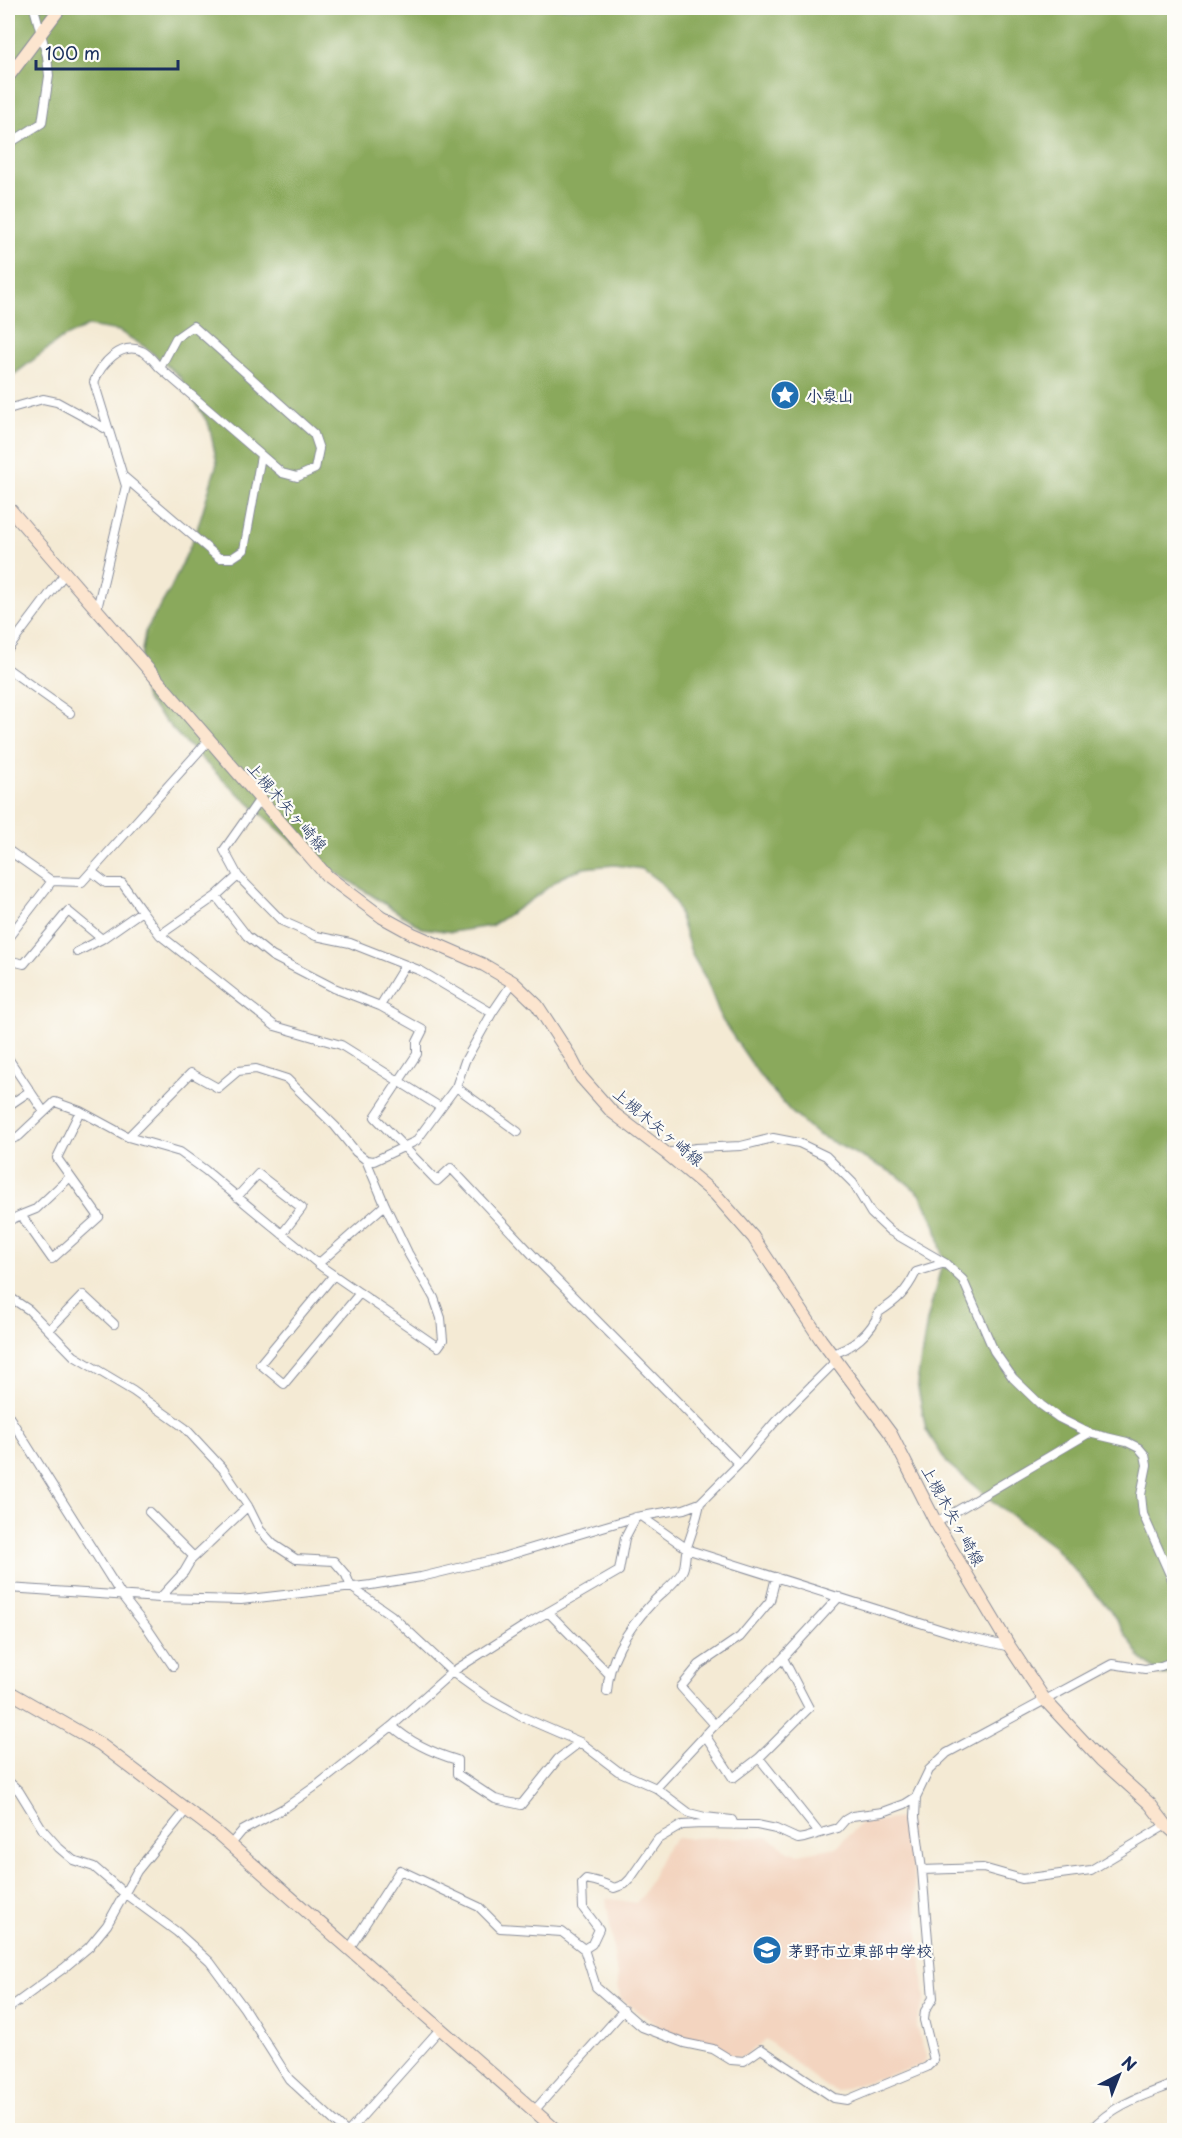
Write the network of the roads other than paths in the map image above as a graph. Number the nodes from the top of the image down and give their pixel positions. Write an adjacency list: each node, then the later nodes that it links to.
1 (34, 8): 3 (street)
2 (60, 8): 3 (main road)
3 (41, 33): 4 (main road); 5 (street)
4 (8, 77)
5 (8, 144)
6 (160, 368): 8 (street); 9 (street); 9 (street)
7 (8, 409): 8 (street)
8 (108, 429): 10 (street)
9 (261, 456): 10 (street)
10 (123, 476): 13 (street)
11 (8, 507): 12 (main road, 上槻木矢ヶ崎線)
12 (66, 572): 13 (main road, 上槻木矢ヶ崎線); 14 (street)
13 (97, 609): 17 (main road, 上槻木矢ヶ崎線)
14 (8, 649)
15 (8, 669): 16 (street)
16 (70, 713)
17 (208, 740): 18 (main road, 上槻木矢ヶ崎線); 20 (street)
18 (260, 799): 21 (street); 31 (main road, 上槻木矢ヶ崎線)
19 (8, 850): 22 (street)
20 (92, 872): 22 (street); 24 (street)
21 (238, 876): 23 (street); 30 (street)
22 (52, 881): 26 (street)
23 (216, 896): 25 (street); 32 (street)
24 (142, 911): 25 (street); 27 (street)
25 (160, 935): 35 (street)
26 (8, 938)
27 (102, 939): 28 (street); 29 (street)
28 (77, 952)
29 (8, 960)
30 (405, 964): 32 (street); 33 (street)
31 (513, 982): 33 (street); 46 (main road, 上槻木矢ヶ崎線)
32 (380, 1006): 35 (street)
33 (492, 1013): 36 (street)
34 (8, 1058): 37 (street)
35 (399, 1082): 39 (street); 45 (street)
36 (456, 1087): 39 (street); 42 (street)
37 (30, 1091): 38 (street); 41 (street)
38 (8, 1106)
39 (440, 1107): 45 (street)
40 (80, 1111): 41 (street); 43 (street); 48 (street)
41 (44, 1112): 44 (street)
42 (518, 1132)
43 (128, 1137): 47 (street); 49 (street)
44 (8, 1141)
45 (403, 1148): 47 (street); 64 (street)
46 (666, 1153): 55 (street); 61 (main road, 上槻木矢ヶ崎線)
47 (366, 1160): 50 (street)
48 (70, 1177): 51 (street); 51 (street)
49 (237, 1197): 53 (street); 53 (street)
50 (385, 1205): 54 (street); 57 (street)
51 (21, 1215): 52 (street)
52 (8, 1221)
53 (282, 1234): 54 (street)
54 (318, 1263): 56 (street)
55 (945, 1263): 61 (street); 63 (street)
56 (334, 1275): 57 (street); 57 (street)
57 (360, 1293)
58 (8, 1296): 60 (street)
59 (114, 1324): 60 (street)
60 (49, 1330): 66 (street)
61 (833, 1357): 64 (street); 69 (main road, 上槻木矢ヶ崎線)
62 (8, 1415): 76 (street)
63 (1089, 1433): 69 (street); 73 (street)
64 (739, 1464): 65 (street)
65 (700, 1503): 68 (street); 70 (street)
66 (248, 1506): 71 (street); 74 (street)
67 (149, 1512): 71 (street)
68 (639, 1517): 70 (street); 74 (street); 79 (street)
69 (936, 1523): 80 (main road, 上槻木矢ヶ崎線)
70 (687, 1548): 72 (street); 85 (street)
71 (194, 1557): 78 (street)
72 (776, 1577): 77 (street); 89 (street)
73 (1174, 1584)
74 (351, 1587): 78 (street); 84 (street)
75 (8, 1588): 76 (street)
76 (122, 1596): 78 (street); 83 (street)
77 (839, 1597): 80 (street); 81 (street)
78 (160, 1598)
79 (548, 1612): 84 (street); 85 (street)
80 (1010, 1647): 88 (main road, 上槻木矢ヶ崎線)
81 (783, 1658): 89 (street); 93 (street)
82 (1174, 1661): 88 (street)
83 (173, 1666)
84 (452, 1672): 90 (street); 92 (street)
85 (609, 1674): 87 (street)
86 (8, 1691): 97 (main road)
87 (607, 1692)
88 (1045, 1700): 96 (street); 99 (main road, 上槻木矢ヶ崎線)
89 (715, 1725): 91 (street)
90 (392, 1726): 92 (street); 101 (street)
91 (705, 1736): 93 (street); 95 (street)
92 (580, 1742): 95 (street)
93 (759, 1758): 100 (street)
94 (8, 1780): 103 (street)
95 (656, 1788): 98 (street)
96 (916, 1797): 100 (street); 102 (street)
97 (186, 1809): 101 (main road); 103 (street)
98 (734, 1825): 100 (street); 105 (street)
99 (1170, 1829): 102 (street)
100 (819, 1833)
101 (231, 1844): 104 (main road)
102 (922, 1870): 107 (street)
103 (124, 1893): 106 (street); 111 (street)
104 (349, 1949): 105 (street); 108 (main road)
105 (584, 1949): 107 (street)
106 (8, 2009)
107 (624, 2010): 110 (street)
108 (440, 2029): 110 (main road); 112 (street)
109 (1174, 2084): 114 (street)
110 (533, 2112): 113 (main road)
111 (344, 2130)
112 (350, 2130)
113 (556, 2130)
114 (1090, 2130)

